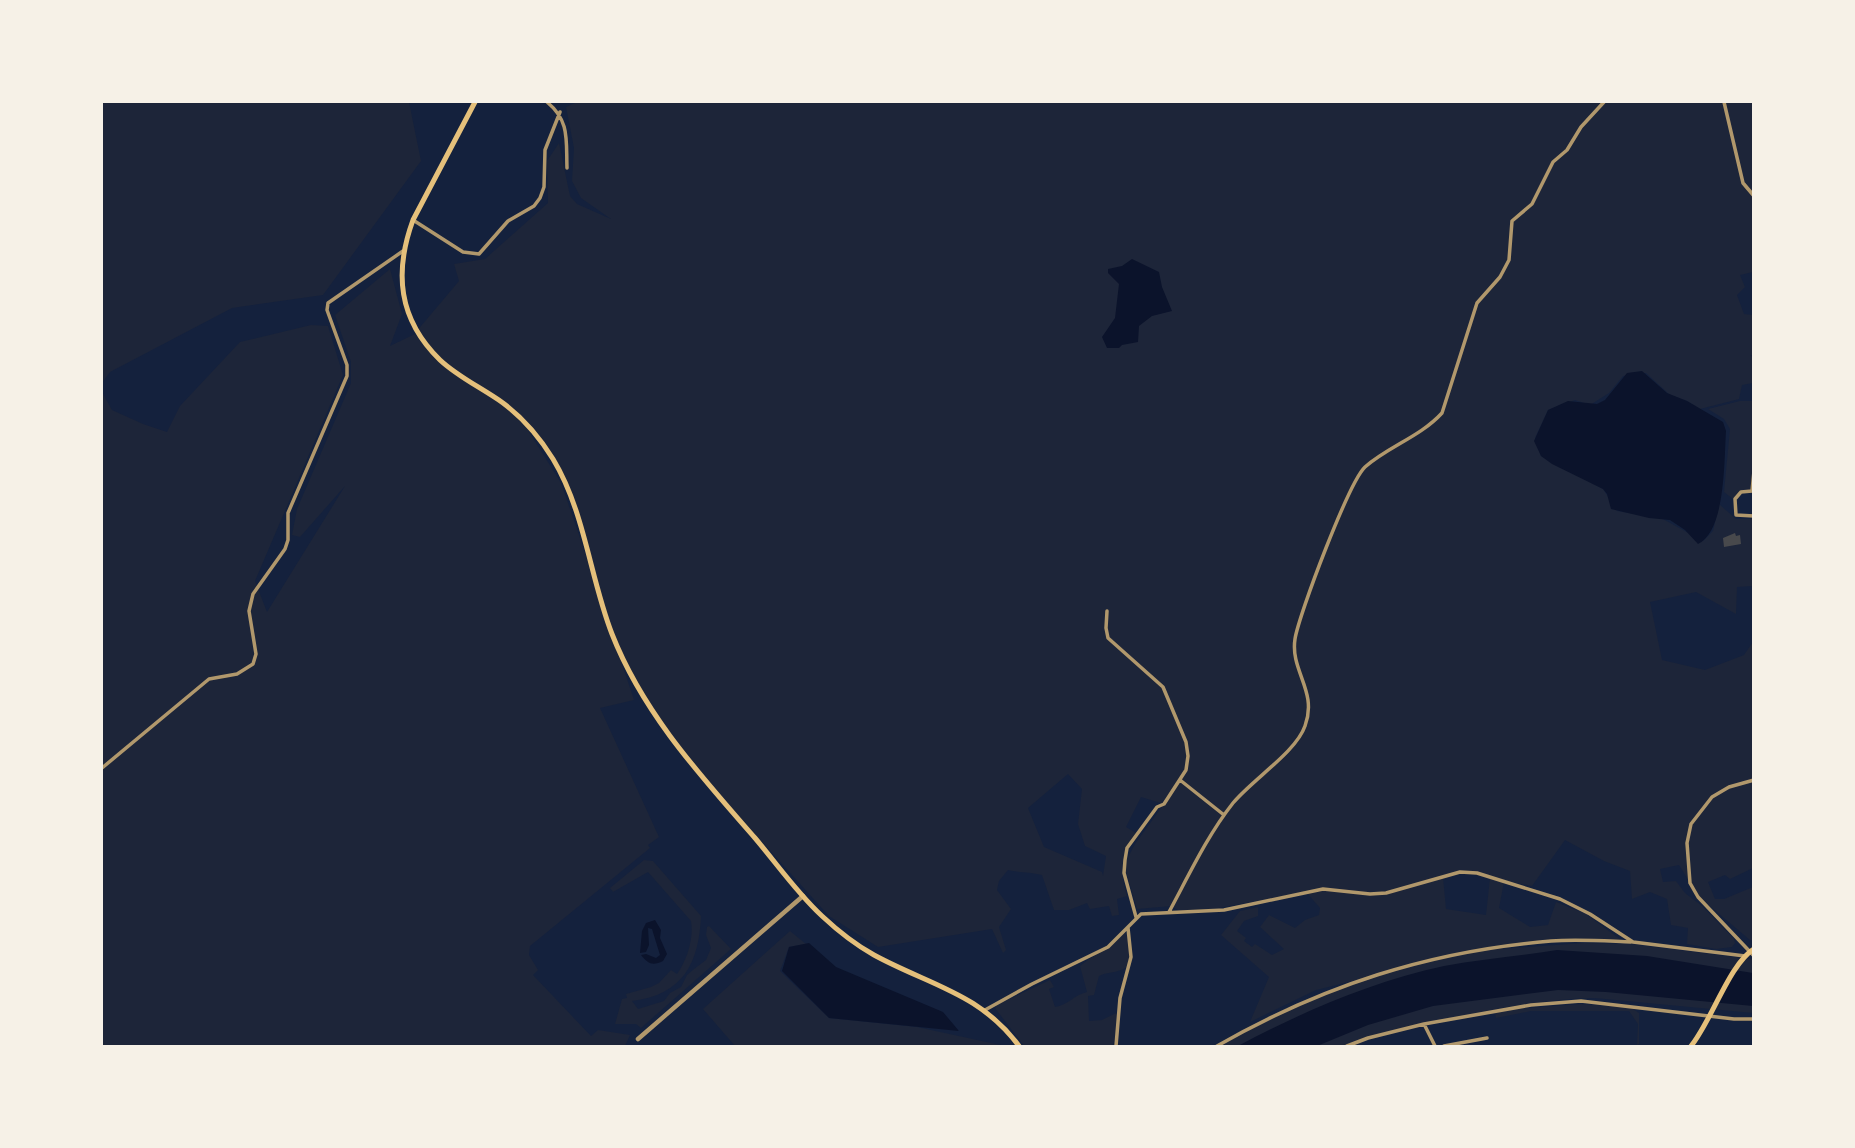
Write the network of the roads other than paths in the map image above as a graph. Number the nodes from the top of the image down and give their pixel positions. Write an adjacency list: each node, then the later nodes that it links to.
1 (475, 102): 8 (main road)
2 (547, 102): 5 (street)
3 (1604, 102): 16 (street)
4 (1724, 102): 7 (street)
5 (559, 112): 6 (street); 8 (street)
6 (567, 168)
7 (1754, 196)
8 (413, 220): 9 (main road)
9 (403, 251): 13 (street); 17 (main road)
10 (1754, 471): 11 (street)
11 (1754, 516)
12 (1107, 611): 14 (street)
13 (102, 768)
14 (1180, 780): 16 (street); 19 (street)
15 (1754, 780): 22 (street)
16 (1224, 815): 18 (street)
17 (803, 896): 23 (main road); 28 (street)
18 (1169, 912): 19 (street); 21 (street)
19 (1136, 917): 20 (street)
20 (1128, 927): 23 (street); 30 (street)
21 (1633, 942): 22 (street); 31 (street)
22 (1748, 955): 24 (main road)
23 (985, 1010): 29 (main road)
24 (1712, 1015): 25 (street); 26 (street); 35 (main road)
25 (1754, 1019)
26 (1424, 1024): 32 (street); 33 (street)
27 (1487, 1038): 34 (street)
28 (638, 1039)
29 (1019, 1046)
30 (1116, 1046)
31 (1217, 1046)
32 (1347, 1046)
33 (1435, 1046)
34 (1444, 1046)
35 (1691, 1046)

